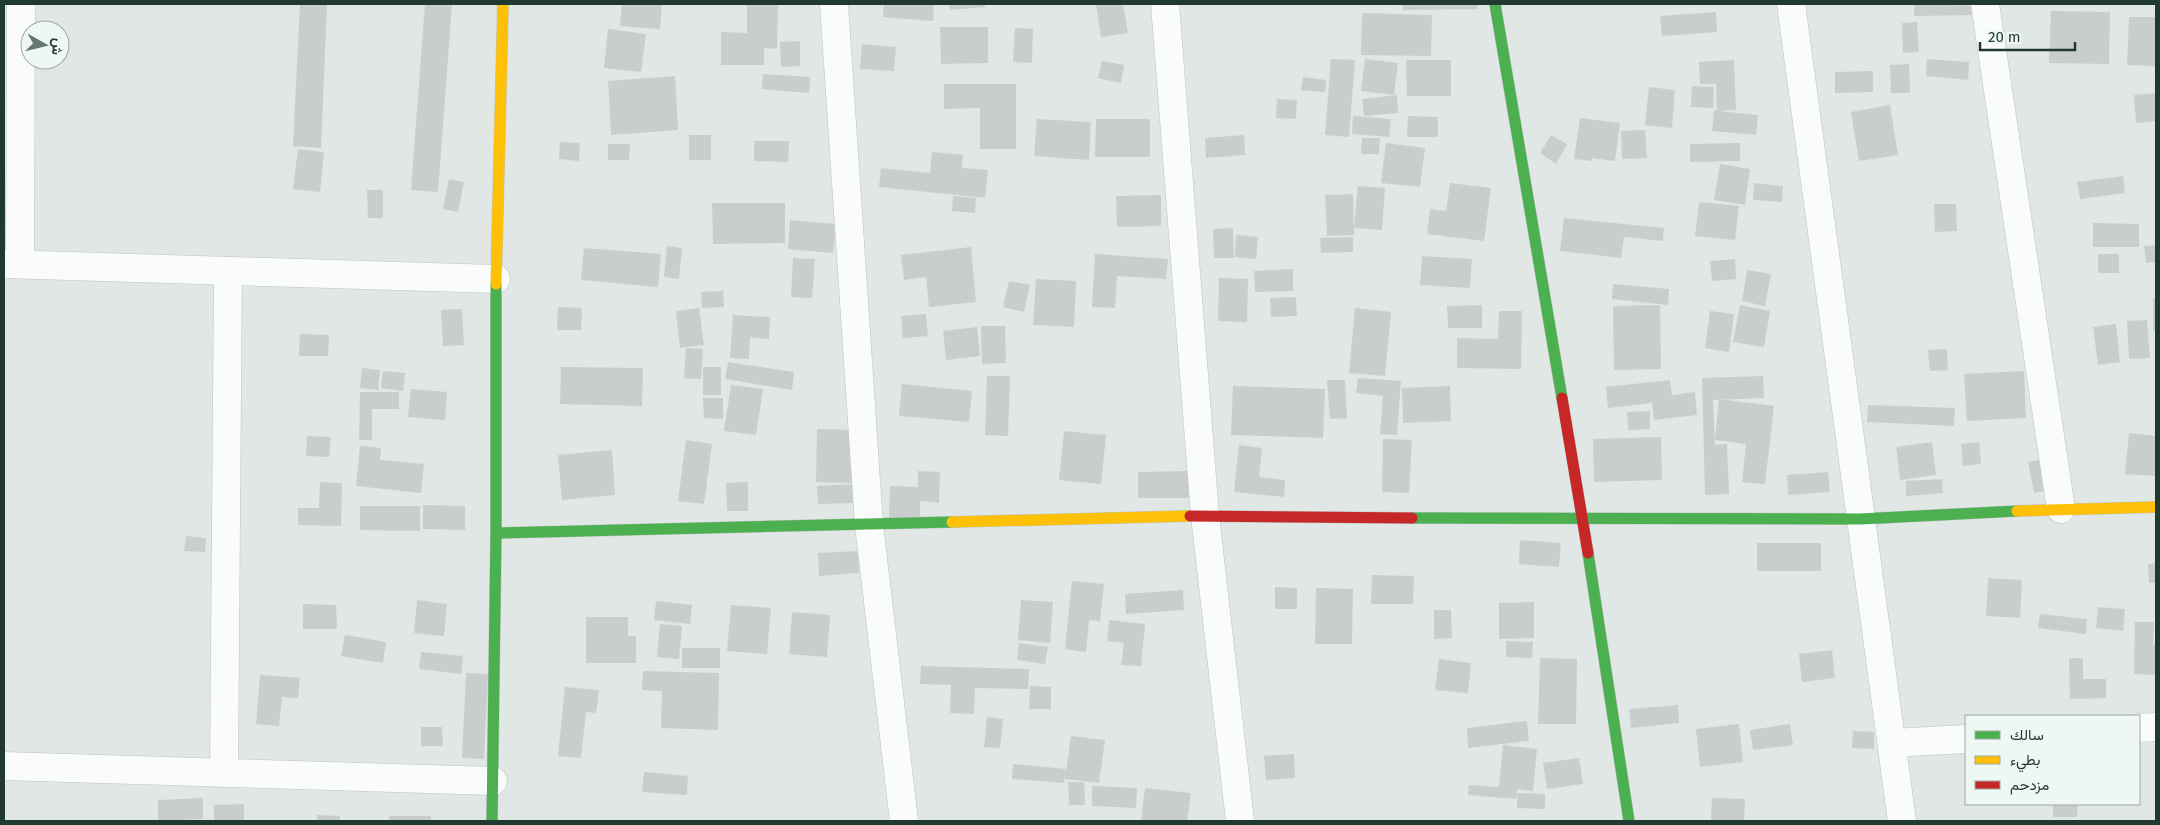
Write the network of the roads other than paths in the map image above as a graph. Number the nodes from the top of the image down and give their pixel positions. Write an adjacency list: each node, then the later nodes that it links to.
1 (21, 4): 8 (street)
2 (504, 4): 10 (street)
3 (834, 4): 16 (street)
4 (1165, 4): 13 (street)
5 (1495, 4): 15 (street)
6 (1791, 4): 14 (street)
7 (1984, 4): 12 (street)
8 (12, 264): 9 (street)
9 (228, 271): 10 (street); 23 (street)
10 (496, 279): 17 (street)
11 (2156, 507): 12 (street)
12 (2061, 509): 14 (street)
13 (1205, 516): 15 (street); 16 (street); 27 (street)
14 (1860, 519): 15 (street); 21 (street)
15 (1583, 520): 28 (street)
16 (869, 525): 17 (street); 26 (street)
17 (496, 533): 24 (street)
18 (2156, 727): 19 (street)
19 (2140, 728)
20 (1965, 738): 21 (street)
21 (1892, 743): 29 (street)
22 (4, 766): 23 (street)
23 (224, 773): 24 (street)
24 (493, 781): 25 (street)
25 (492, 821)
26 (904, 821)
27 (1240, 821)
28 (1629, 821)
29 (1902, 821)

